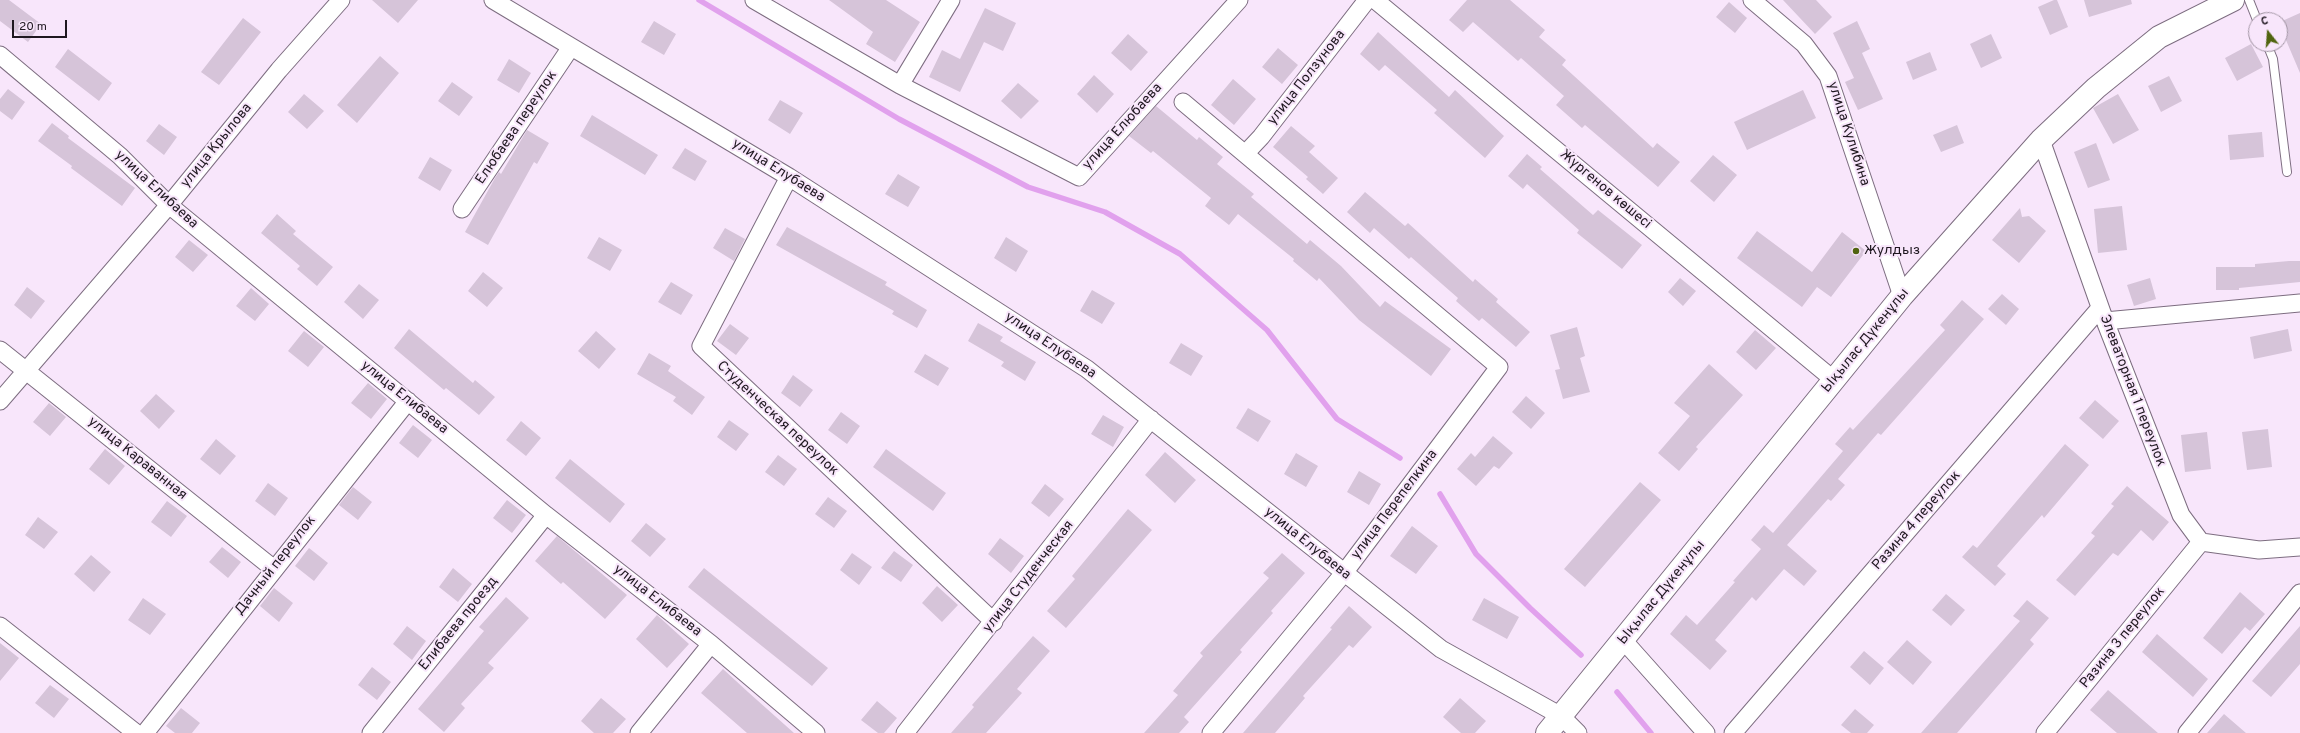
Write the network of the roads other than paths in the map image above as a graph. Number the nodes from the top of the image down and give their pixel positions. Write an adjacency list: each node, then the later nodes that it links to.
1 (341, 0): 21 (street, улица Крылова)
2 (493, 0): 12 (street, улица Елубаева)
3 (754, 0): 15 (street, улица Елюбаева)
4 (951, 0): 15 (street)
5 (1239, 0): 15 (street, улица Елюбаева)
6 (1367, 0): 18 (street, улица Ползунова)
7 (1375, 0): 28 (street, Жүргенов көшесі)
8 (1752, 0): 23 (street, улица Кулибина)
9 (2233, 0): 17 (street, Ықылас Дүкенұлы)
10 (2249, 0): 11 (lane)
11 (2254, 12)
12 (571, 47): 20 (street, улица Елубаева); 22 (street, Елюбаева переулок)
13 (2270, 52): 19 (lane)
14 (0, 55): 21 (street, улица Елибаева)
15 (900, 85)
16 (1182, 102): 18 (street)
17 (2041, 140): 23 (street, Ықылас Дүкенұлы); 25 (street, Элеваторная 1 переулок)
18 (1245, 154): 36 (street, улица Перепелкина)
19 (2287, 172)
20 (789, 177): 31 (street, улица Елубаева); 38 (street, Студенческая переулок)
21 (169, 205): 27 (street, улица Крылова); 30 (street, улица Елибаева)
22 (462, 209)
23 (1902, 296): 28 (street, Ықылас Дүкенұлы)
24 (2300, 303): 25 (street)
25 (2102, 315): 33 (street, Элеваторная 1 переулок); 53 (street, Разина 4 переулок)
26 (0, 350): 27 (street, улица Караванная)
27 (25, 370): 29 (street, улица Крылова); 35 (street, улица Караванная)
28 (1834, 380): 40 (street, Ықылас Дүкенұлы)
29 (0, 401)
30 (408, 401): 32 (street, улица Елибаева); 35 (street, Дачный переулок)
31 (1151, 419): 36 (street, улица Елубаева); 38 (street, улица Студенческая)
32 (546, 515): 41 (street, улица Елибаева); 45 (street, Елибаева проезд)
33 (2201, 542): 34 (street); 54 (street, Разина 3 переулок)
34 (2300, 547)
35 (274, 569): 44 (street, Дачный переулок)
36 (1344, 573): 42 (street, улица Елубаева); 49 (street, улица Перепелкина)
37 (2300, 593): 55 (street)
38 (994, 622): 48 (street, улица Студенческая)
39 (0, 626): 43 (street)
40 (1624, 641): 42 (street, Ықылас Дүкенұлы); 52 (street)
41 (711, 644): 46 (street); 47 (street, улица Елибаева)
42 (1561, 716): 50 (street, Ықылас Дүкенұлы); 51 (street, улица Елубаева)
43 (136, 733)
44 (145, 733)
45 (371, 733)
46 (639, 733)
47 (816, 733)
48 (905, 733)
49 (1211, 733)
50 (1547, 733)
51 (1578, 733)
52 (1706, 733)
53 (1733, 733)
54 (2045, 733)
55 (2187, 733)

